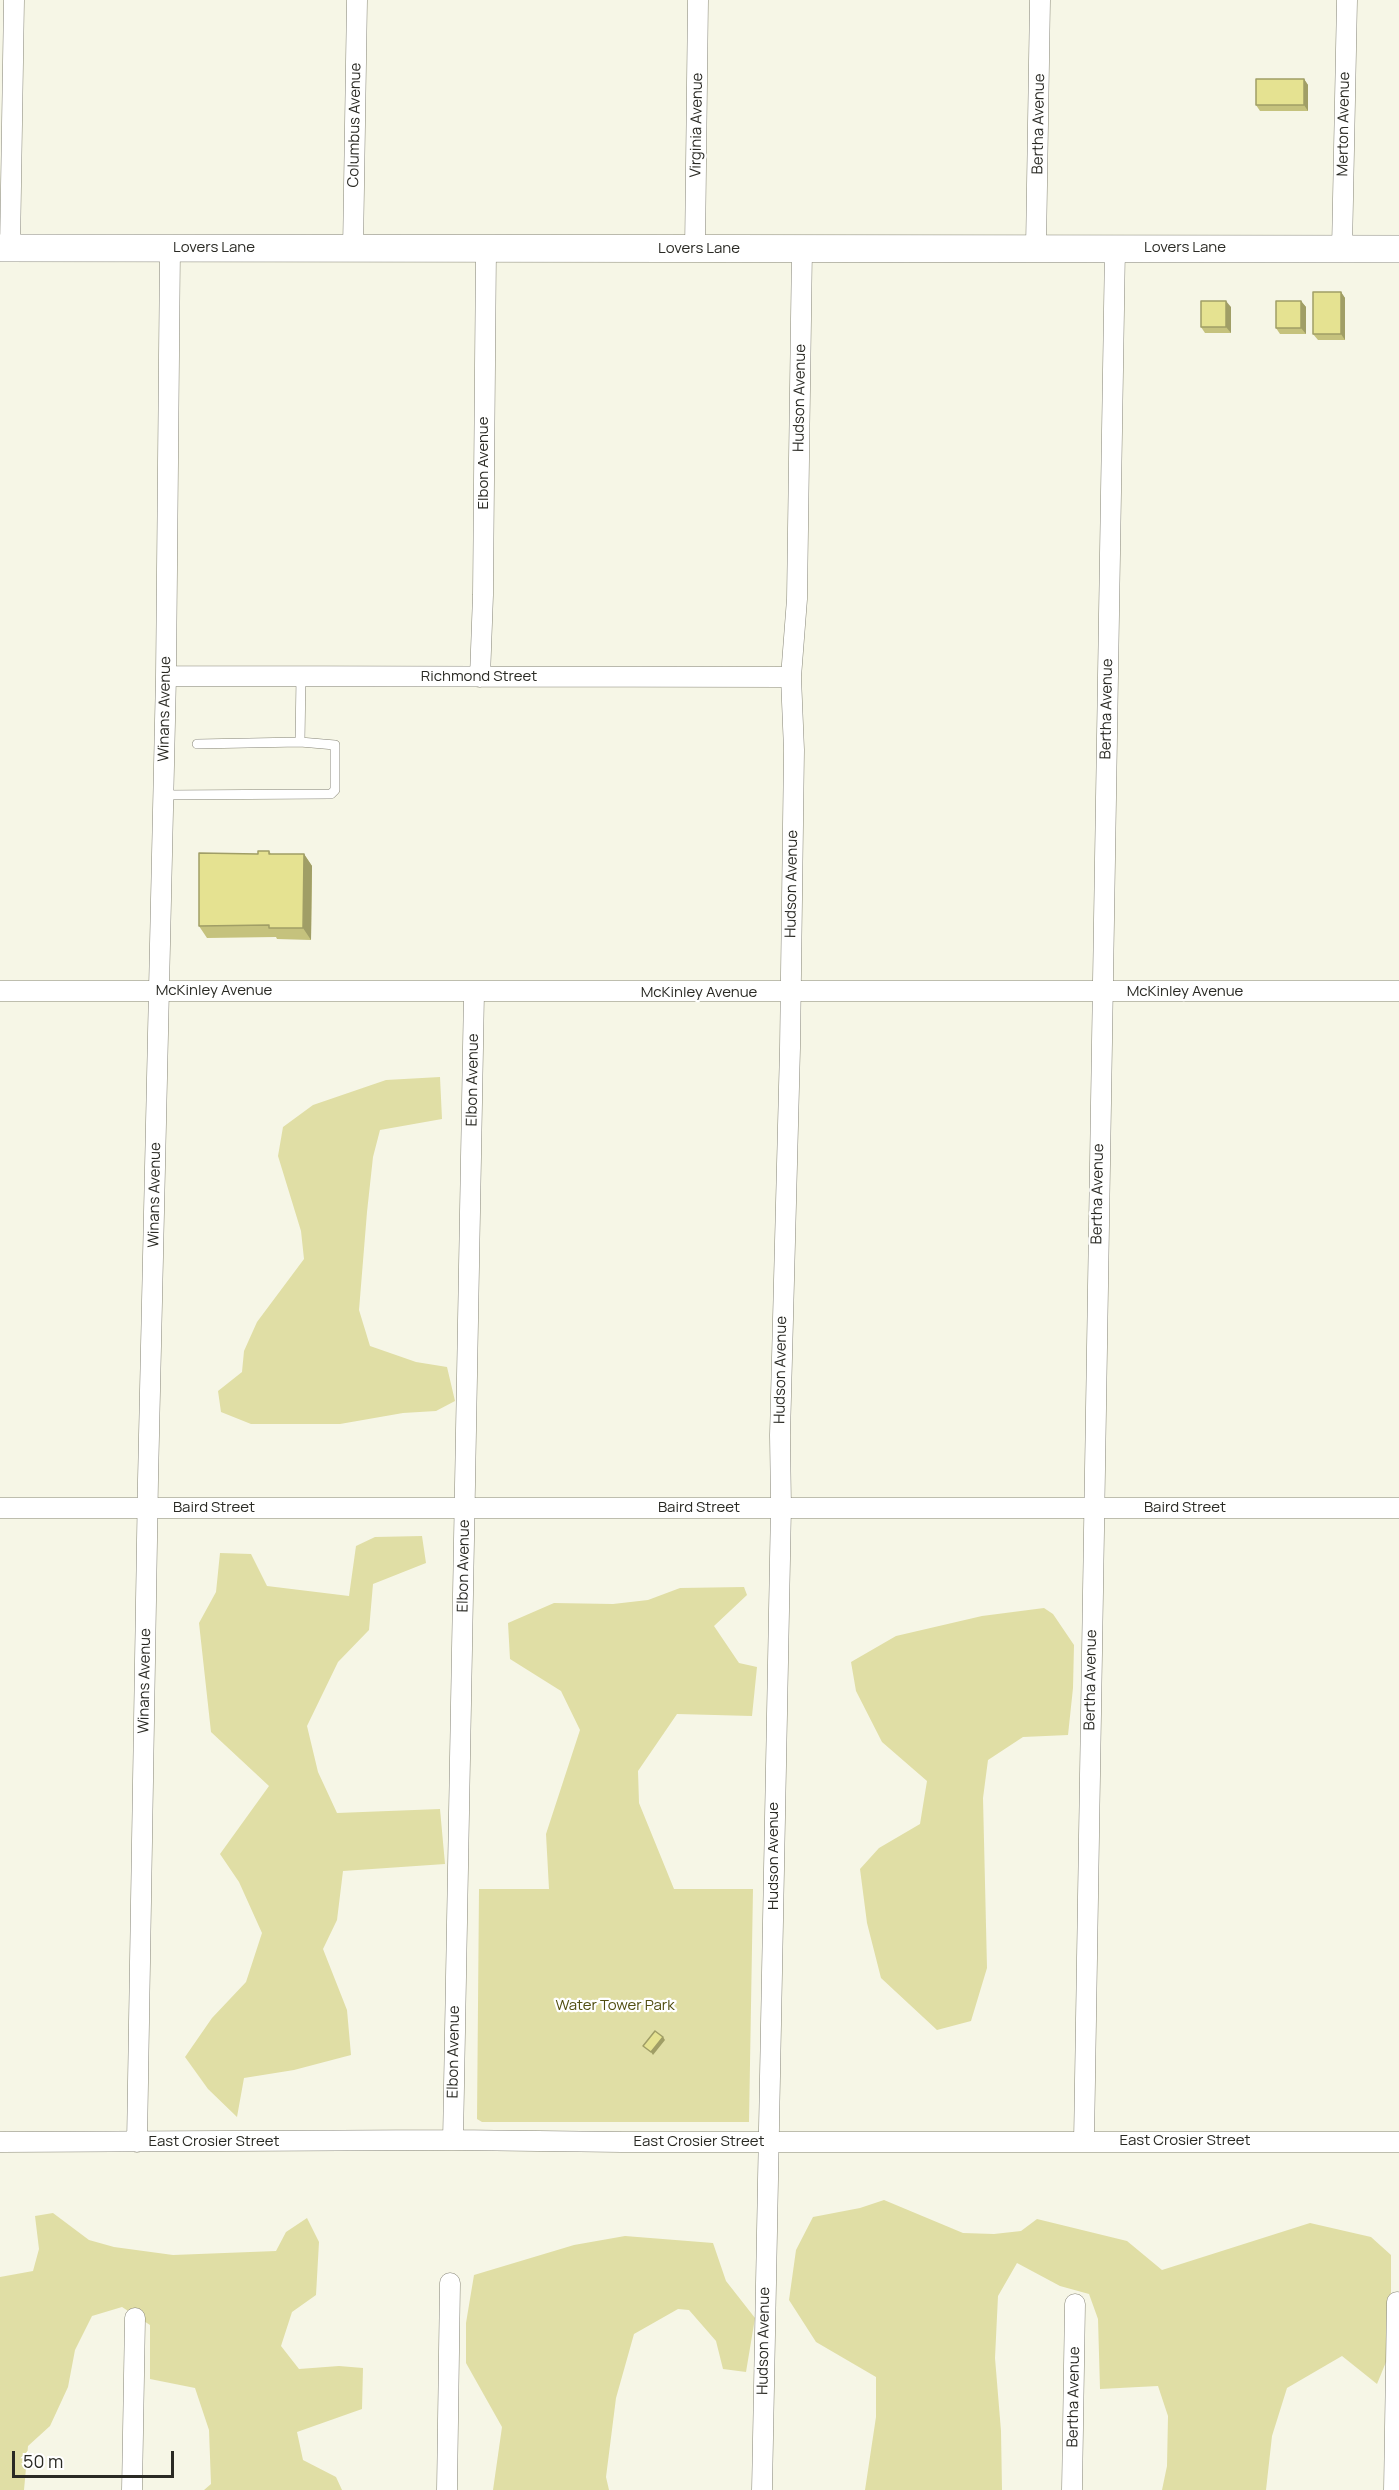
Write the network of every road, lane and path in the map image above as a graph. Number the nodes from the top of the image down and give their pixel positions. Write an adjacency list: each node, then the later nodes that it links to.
1 (14, 0): 7 (street)
2 (357, 0): 10 (street, Columbus Avenue)
3 (699, 0): 11 (street, Virginia Avenue)
4 (1040, 0): 6 (street, Bertha Avenue)
5 (1347, 0): 13 (street, Merton Avenue)
6 (1036, 247): 8 (street, Lovers Lane); 12 (street, Lovers Lane)
7 (5, 248): 9 (street, Lovers Lane)
8 (1115, 248): 13 (street, Lovers Lane); 26 (street, Bertha Avenue)
9 (170, 249): 10 (street, Lovers Lane); 16 (street, Winans Avenue)
10 (352, 249): 15 (street, Lovers Lane)
11 (695, 249): 12 (street, Lovers Lane); 15 (street, Lovers Lane)
12 (802, 249): 19 (street, Hudson Avenue)
13 (1342, 249): 14 (street, Lovers Lane)
14 (1399, 249)
15 (486, 250): 18 (street, Elbon Avenue)
16 (166, 676): 17 (street, Richmond Street); 22 (street, Winans Avenue)
17 (301, 676): 18 (street, Richmond Street); 20 (lane)
18 (480, 677): 19 (street, Richmond Street)
19 (791, 677): 25 (street, Hudson Avenue)
20 (300, 742): 21 (lane); 22 (lane)
21 (197, 744)
22 (163, 795): 24 (street, Winans Avenue)
23 (0, 991): 24 (street, McKinley Avenue)
24 (160, 991): 28 (street, McKinley Avenue); 33 (street, Winans Avenue)
25 (790, 992): 26 (street, McKinley Avenue); 28 (street, McKinley Avenue); 30 (street, Hudson Avenue)
26 (1102, 992): 27 (street, McKinley Avenue); 31 (street, Bertha Avenue)
27 (1399, 992)
28 (474, 993): 29 (street, Elbon Avenue)
29 (465, 1507): 30 (street, Baird Street); 33 (street, Baird Street); 35 (street, Elbon Avenue)
30 (781, 1507): 31 (street, Baird Street); 39 (street, Hudson Avenue)
31 (1093, 1507): 34 (street, Baird Street); 36 (street, Bertha Avenue)
32 (0, 1508): 33 (street, Baird Street)
33 (147, 1508): 38 (street, Winans Avenue)
34 (1399, 1508)
35 (453, 2140): 38 (street, East Crosier Street); 39 (street, East Crosier Street)
36 (1084, 2141): 39 (street, East Crosier Street); 40 (street, East Crosier Street)
37 (0, 2142): 38 (street, East Crosier Street)
38 (137, 2142)
39 (769, 2142): 47 (street, Hudson Avenue)
40 (1399, 2142)
41 (450, 2283): 46 (street)
42 (1397, 2302): 49 (street)
43 (1076, 2304): 48 (street, Bertha Avenue)
44 (135, 2318): 45 (street)
45 (132, 2490)
46 (447, 2490)
47 (762, 2490)
48 (1072, 2490)
49 (1394, 2490)

